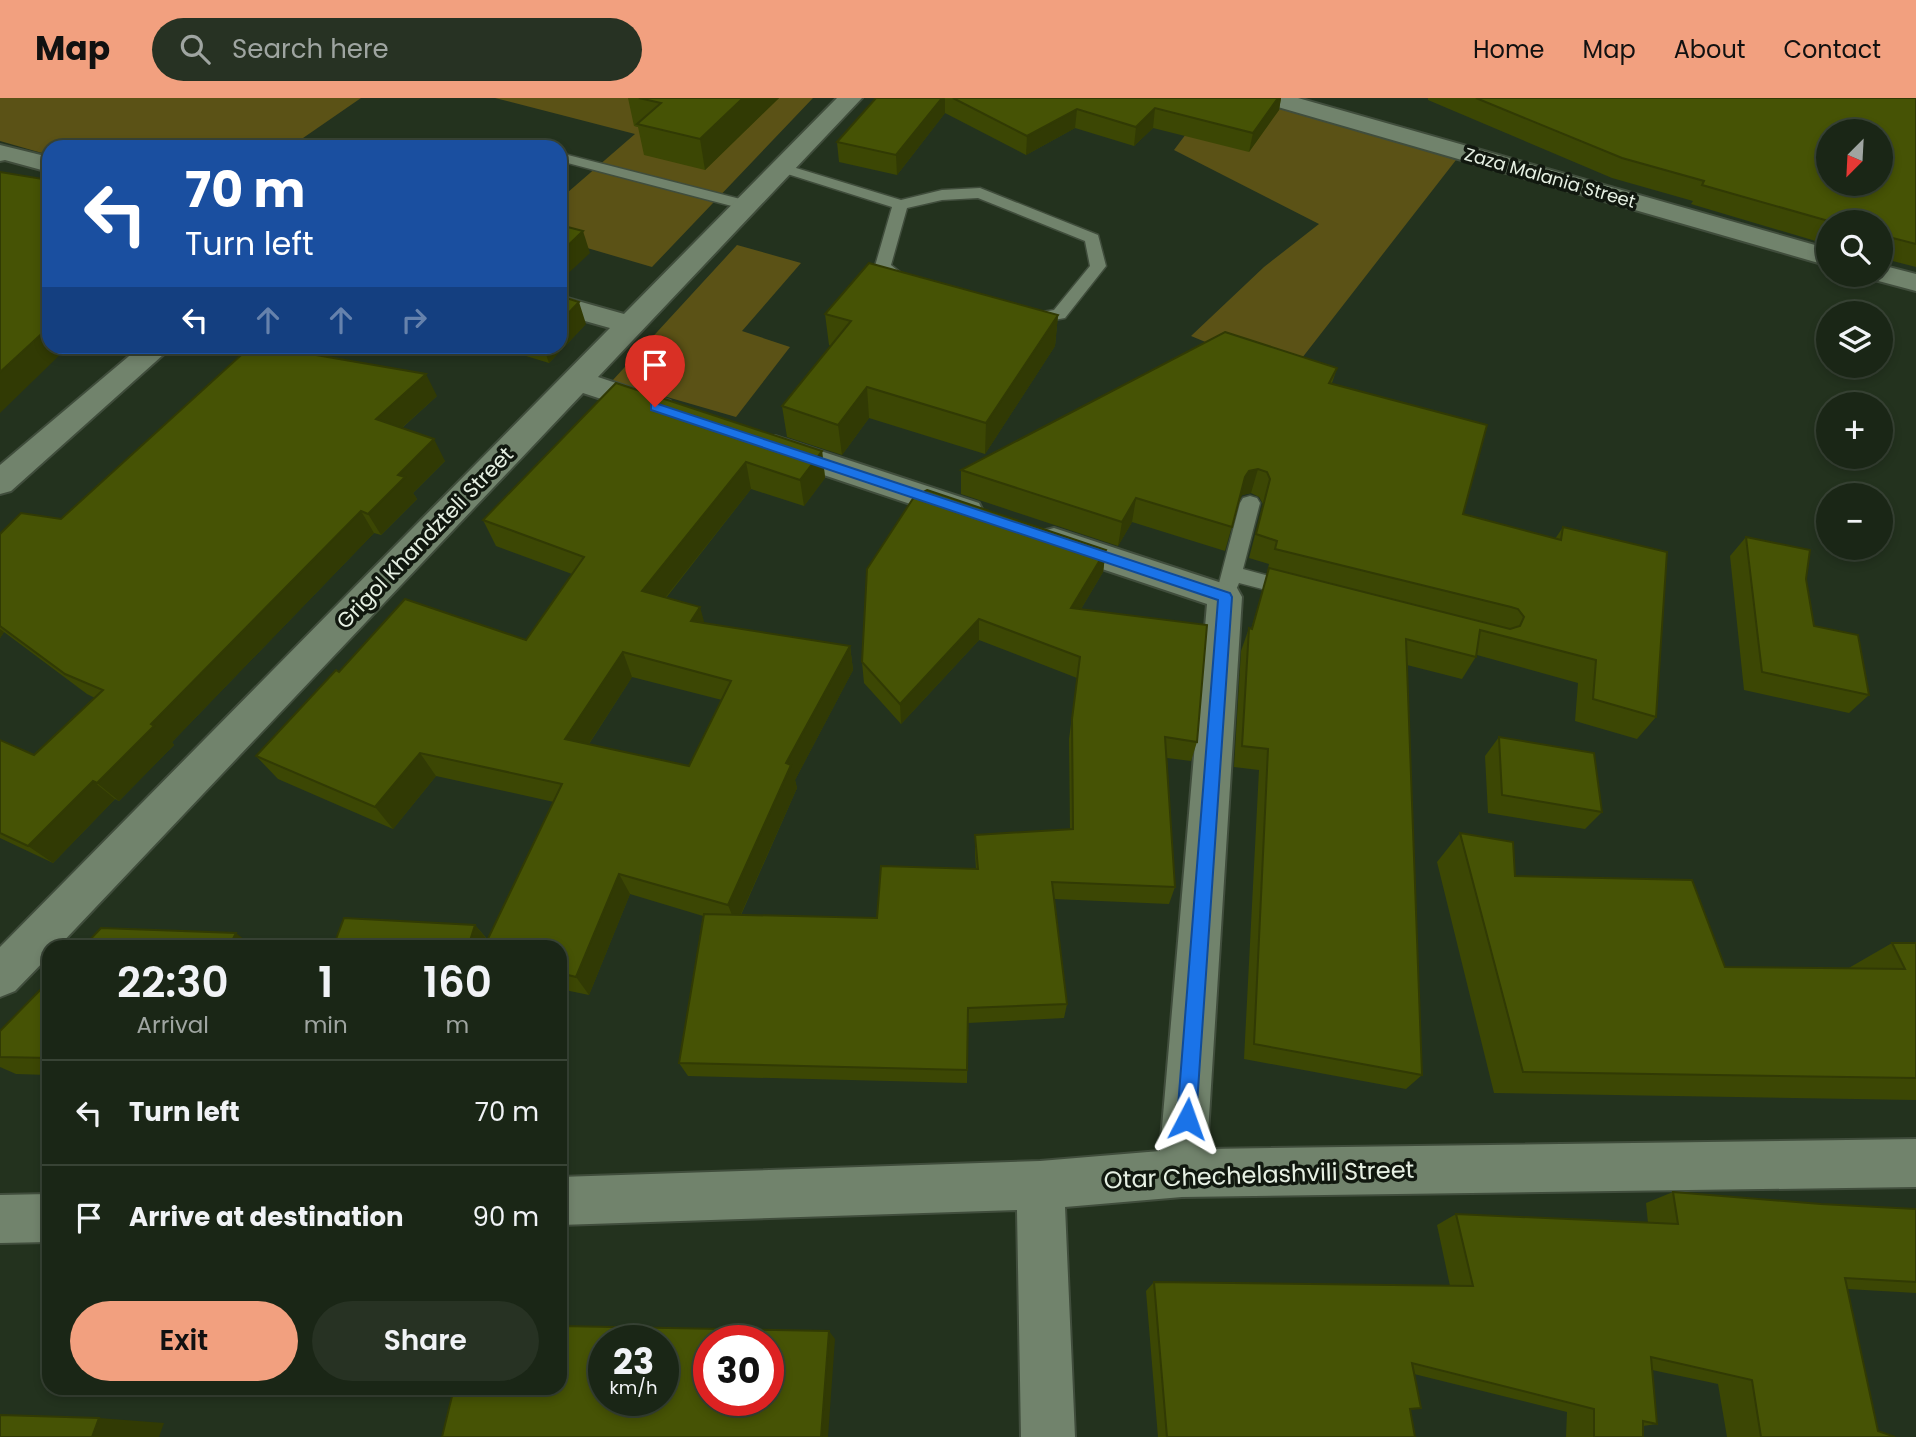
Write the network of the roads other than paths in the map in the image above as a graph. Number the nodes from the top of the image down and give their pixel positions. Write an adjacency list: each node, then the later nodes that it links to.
1 (850, 98): 6 (street, Grigol Khandzteli Street)
2 (1272, 98): 9 (street, Zaza Malania Street)
3 (0, 154): 5 (street)
4 (567, 160): 7 (lane)
5 (42, 163)
6 (783, 168): 7 (street, Grigol Khandzteli Street); 8 (lane)
7 (747, 205): 15 (street, Grigol Khandzteli Street)
8 (900, 205): 12 (lane); 14 (lane)
9 (1816, 254)
10 (1893, 276): 11 (street)
11 (1916, 283)
12 (931, 292)
13 (567, 307): 15 (street)
14 (1009, 316)
15 (631, 325): 17 (street, Grigol Khandzteli Street)
16 (150, 354): 20 (street)
17 (577, 381): 18 (street); 24 (street, Grigol Khandzteli Street)
18 (696, 421)
19 (749, 438): 22 (street)
20 (0, 483)
21 (1250, 503): 22 (lane)
22 (1228, 585): 23 (lane); 26 (street)
23 (1311, 594)
24 (0, 977)
25 (1916, 1163): 26 (street, Otar Chechelashvili Street)
26 (1182, 1173): 27 (street, Otar Chechelashvili Street)
27 (1040, 1185): 28 (street, Otar Chechelashvili Street); 31 (street)
28 (567, 1201)
29 (42, 1218): 30 (street)
30 (0, 1219)
31 (1048, 1437)

